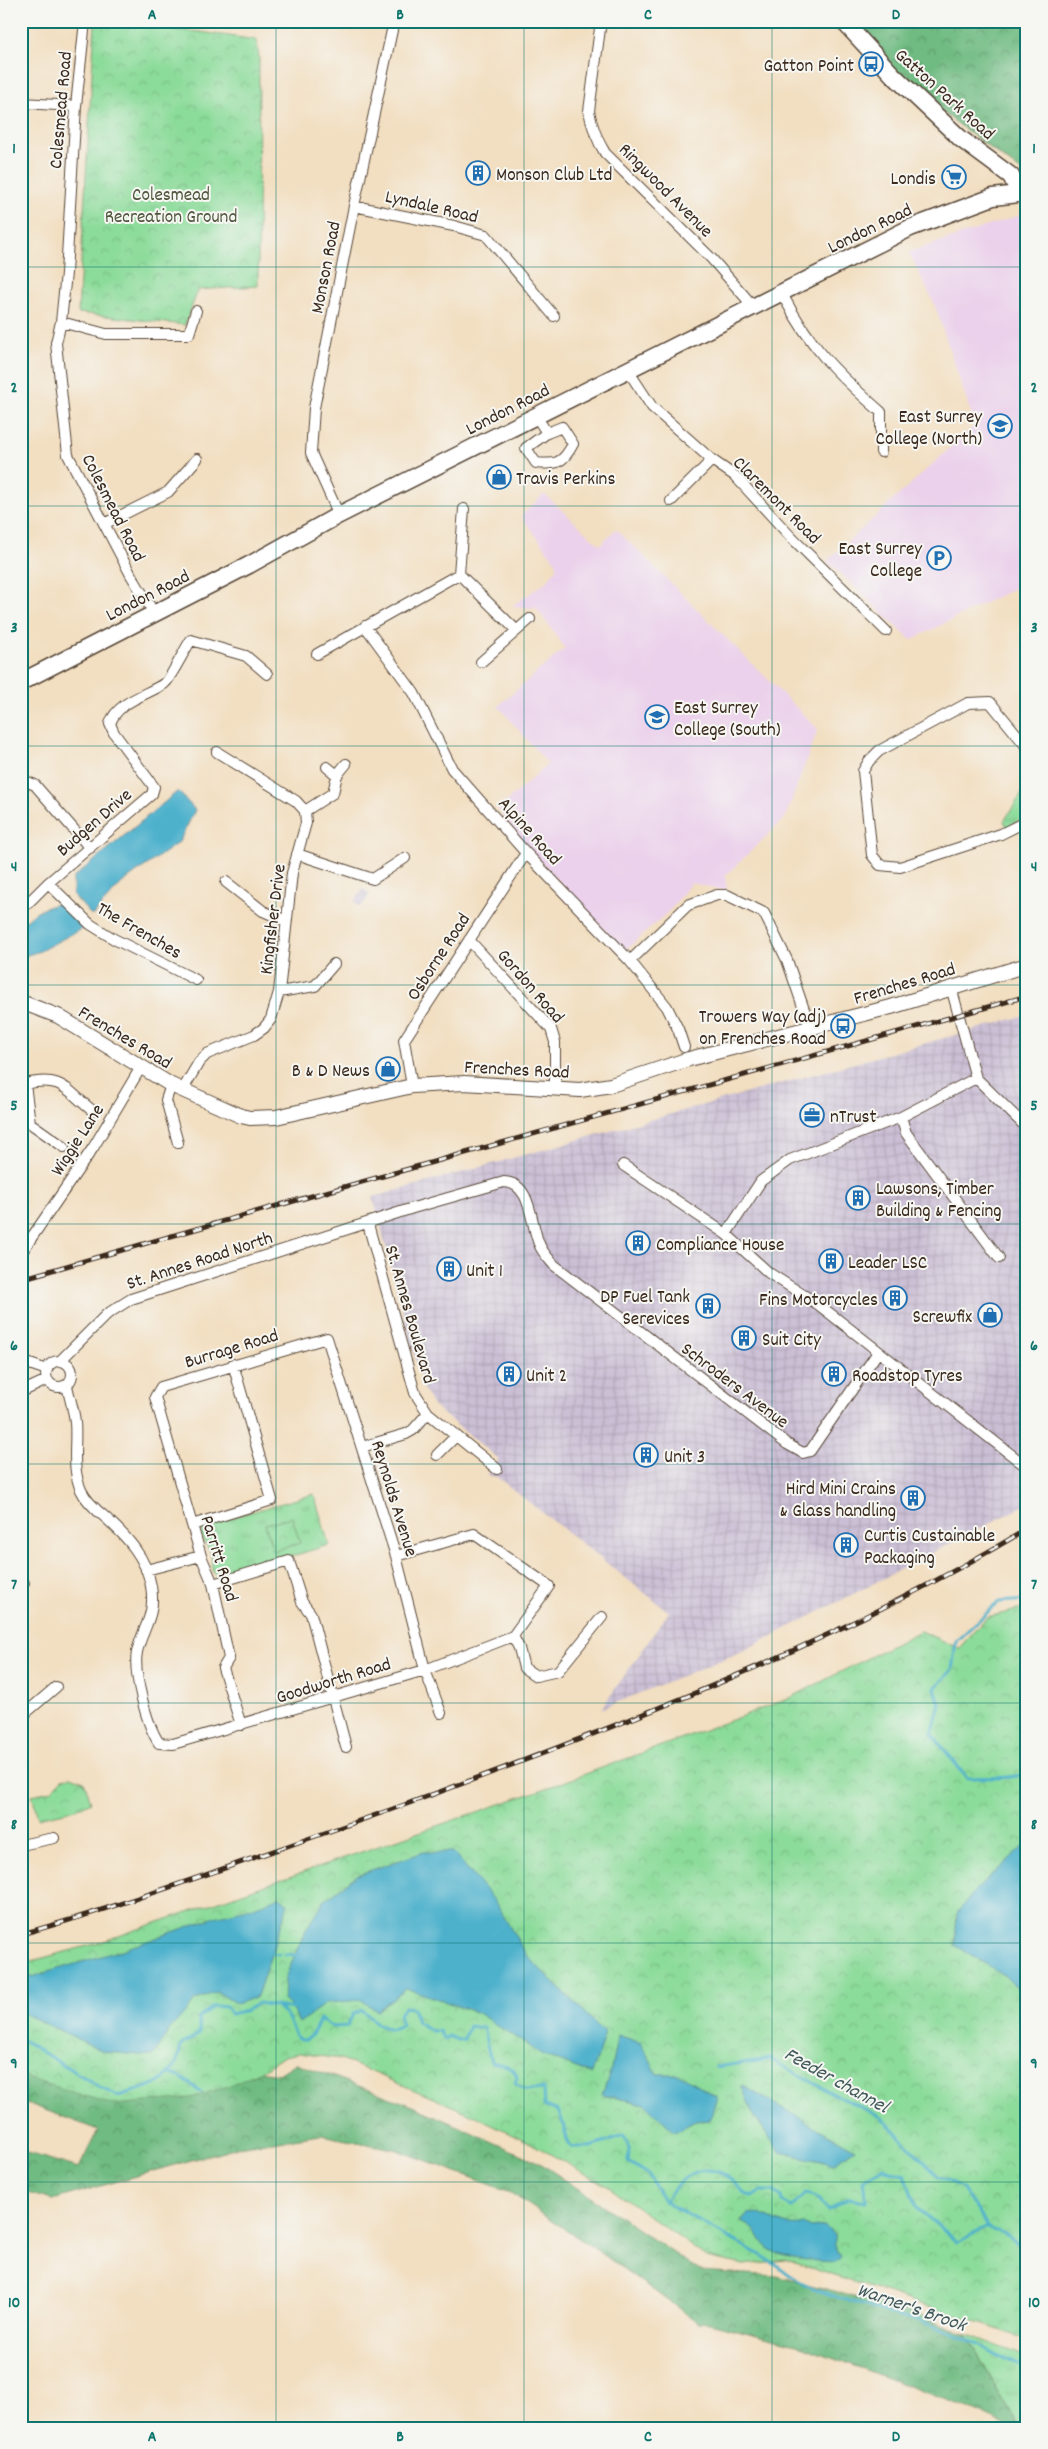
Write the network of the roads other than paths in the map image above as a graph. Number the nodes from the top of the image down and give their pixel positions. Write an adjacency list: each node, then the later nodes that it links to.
1 (85, 21): 6 (street, Colesmead Road)
2 (394, 21): 8 (street, Monson Road)
3 (601, 21): 10 (street, Ringwood Avenue)
4 (843, 21): 7 (main road, Gatton Park Road)
5 (21, 103): 6 (street)
6 (76, 106): 13 (street, Colesmead Road)
7 (1023, 193): 9 (main road, London Road)
8 (354, 206): 12 (street, Lyndale Road); 22 (street, Monson Road)
9 (781, 292): 10 (main road, London Road); 17 (street)
10 (753, 306): 14 (main road, London Road)
11 (196, 311): 13 (street)
12 (554, 316)
13 (61, 322): 23 (street, Colesmead Road)
14 (626, 370): 15 (main road, London Road); 19 (street, Claremont Road)
15 (536, 416): 16 (street); 22 (main road, London Road)
16 (547, 433): 16 (street)
17 (881, 452)
18 (197, 459): 23 (street)
19 (712, 460): 20 (street); 29 (street, Claremont Road)
20 (671, 501)
21 (464, 509): 24 (street)
22 (339, 515): 25 (main road, London Road)
23 (104, 524): 25 (street, Colesmead Road)
24 (459, 574): 27 (street); 28 (street)
25 (154, 613): 33 (main road, London Road)
26 (530, 618): 28 (street)
27 (365, 626): 30 (street); 43 (street, Alpine Road)
28 (516, 630): 31 (street)
29 (886, 631)
30 (317, 654)
31 (481, 662)
32 (267, 674): 42 (street, Budgen Drive)
33 (21, 682)
34 (1027, 746): 41 (street)
35 (217, 752): 40 (street)
36 (346, 764): 38 (street)
37 (327, 767): 38 (street)
38 (338, 775): 40 (street)
39 (21, 785): 42 (street)
40 (305, 811): 44 (street, Kingfisher Drive)
41 (1027, 820)
42 (90, 848): 47 (street, Budgen Drive)
43 (526, 853): 50 (street, Osborne Road); 51 (street, Alpine Road)
44 (297, 854): 45 (street); 49 (street, Kingfisher Drive)
45 (405, 858)
46 (226, 882): 49 (street)
47 (48, 883): 48 (street, Budgen Drive); 54 (street, The Frenches)
48 (21, 910)
49 (286, 921): 56 (street, Kingfisher Drive)
50 (469, 940): 63 (street, Osborne Road); 65 (street, Gordon Road)
51 (630, 961): 58 (street); 59 (street, Alpine Road)
52 (334, 964): 56 (street)
53 (1027, 965): 55 (street, Frenches Road)
54 (196, 980)
55 (951, 987): 58 (street, Frenches Road); 61 (street)
56 (279, 992): 64 (street, Kingfisher Drive)
57 (21, 1002): 60 (street, Frenches Road)
58 (810, 1027): 65 (street, Frenches Road)
59 (684, 1047)
60 (141, 1067): 64 (street, Frenches Road); 74 (street, Wiggie Lane)
61 (976, 1078): 67 (street); 68 (street)
62 (23, 1083): 66 (street); 70 (street)
63 (412, 1086): 64 (street, Frenches Road); 65 (street, Frenches Road)
64 (177, 1088): 69 (street, Kingfisher Drive)
65 (555, 1089)
66 (93, 1111)
67 (901, 1117): 73 (street); 75 (street)
68 (1027, 1128)
69 (178, 1143)
70 (64, 1147)
71 (622, 1166): 73 (street)
72 (368, 1224): 77 (street, Schroders Avenue); 79 (street, St. Annes Road North); 85 (street, St. Annes Boulevard)
73 (726, 1234): 77 (street)
74 (21, 1253)
75 (999, 1258)
76 (328, 1338): 80 (street, Burrage Road); 87 (street, Reynolds Avenue)
77 (878, 1352): 89 (street)
78 (21, 1361): 81 (street)
79 (60, 1361): 81 (street); 82 (street)
80 (233, 1364): 84 (street, Burrage Road); 91 (street)
81 (47, 1375): 82 (street); 83 (street)
82 (67, 1385): 94 (street)
83 (21, 1392)
84 (155, 1402): 91 (street, Parritt Road)
85 (428, 1413): 86 (street, St. Annes Boulevard); 87 (street)
86 (456, 1436): 88 (street); 90 (street, St. Annes Boulevard)
87 (362, 1447): 93 (street, Reynolds Avenue)
88 (437, 1455)
89 (1027, 1467)
90 (497, 1469)
91 (192, 1525): 92 (street, Parritt Road)
92 (200, 1556): 94 (street); 95 (street, Parritt Road)
93 (396, 1556): 97 (street); 98 (street, Reynolds Avenue)
94 (146, 1570): 103 (street, Goodworth Road)
95 (213, 1584): 100 (street); 103 (street, Parritt Road)
96 (602, 1617): 97 (street)
97 (513, 1636): 98 (street, Goodworth Road)
98 (424, 1670): 100 (street, Goodworth Road); 101 (street, Reynolds Avenue)
99 (56, 1687): 102 (street)
100 (333, 1697): 103 (street, Goodworth Road); 104 (street)
101 (441, 1713)
102 (21, 1717)
103 (241, 1724)
104 (346, 1747)
105 (54, 1838): 106 (street)
106 (21, 1845)

